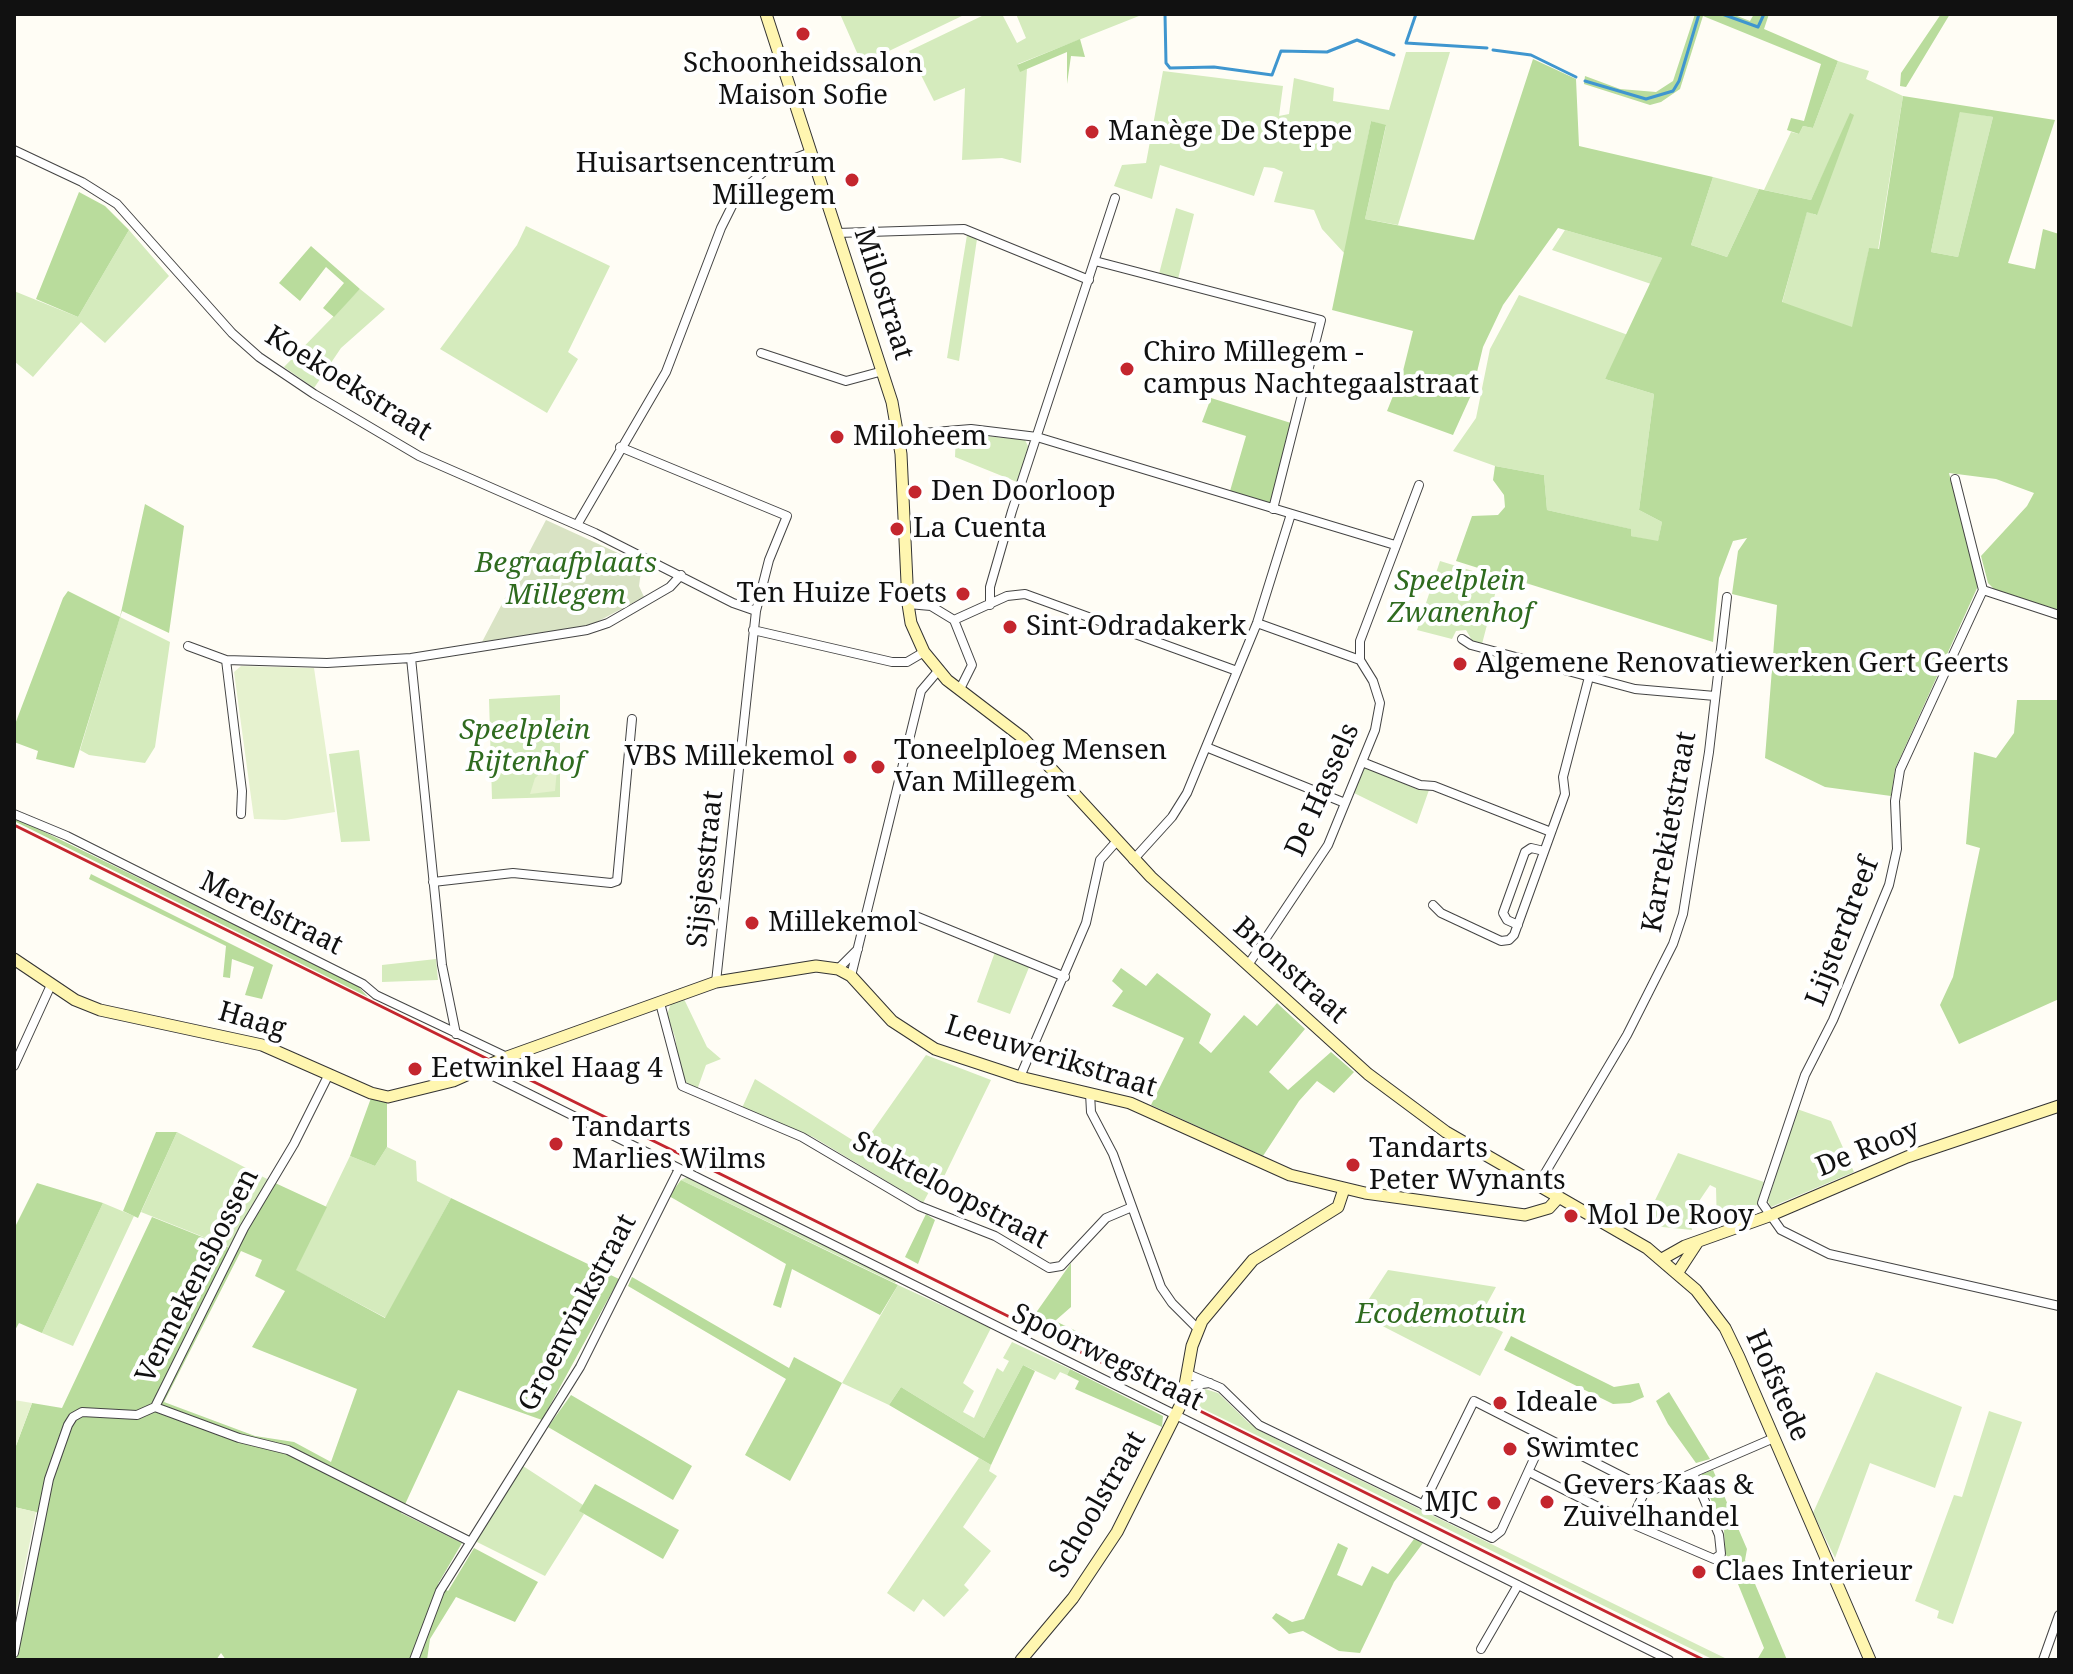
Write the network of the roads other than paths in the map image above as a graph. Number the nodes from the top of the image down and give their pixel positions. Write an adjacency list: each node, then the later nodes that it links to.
1 (766, 14): 3 (street, Milostraat)
2 (14, 150): 17 (street, Koekoekstraat)
3 (811, 152): 5 (street, Milostraat); 12 (street)
4 (1115, 198): 6 (street)
5 (837, 233): 7 (street); 9 (street, Milostraat)
6 (1095, 261): 7 (street); 15 (street)
7 (1089, 280): 11 (street)
8 (761, 353): 9 (street)
9 (883, 371): 10 (street, Milostraat)
10 (898, 435): 11 (street); 22 (street, Milostraat)
11 (1037, 437): 15 (street); 23 (street)
12 (620, 447): 17 (street); 24 (street, Sijsjesstraat)
13 (1955, 479): 20 (street)
14 (1419, 485): 18 (street)
15 (1273, 509): 16 (street)
16 (1291, 514): 18 (street); 27 (street)
17 (577, 525): 19 (street, Koekoekstraat)
18 (1395, 545): 34 (street)
19 (681, 575): 24 (street, Koekoekstraat); 32 (street)
20 (1983, 590): 25 (street); 77 (street, Lijsterdreef)
21 (1727, 597): 39 (street, Karrekietstraat)
22 (908, 604): 26 (street); 31 (street, Milostraat)
23 (990, 605): 26 (street); 36 (street)
24 (756, 611): 28 (street, Sijsjesstraat)
25 (2059, 615)
26 (954, 620): 38 (street)
27 (1257, 623): 34 (street); 36 (street)
28 (753, 630): 31 (street); 60 (street, Sijsjesstraat)
29 (1462, 639): 37 (street)
30 (188, 646): 33 (street)
31 (924, 652): 35 (street, Milostraat)
32 (411, 658): 33 (street); 50 (street)
33 (226, 660): 45 (street)
34 (1360, 660): 42 (street, De Hassels)
35 (938, 671): 38 (street, Bronstraat); 54 (street)
36 (1237, 671): 41 (street)
37 (1589, 677): 39 (street); 46 (street)
38 (960, 689): 47 (street, Bronstraat)
39 (1715, 696): 72 (street, Karrekietstraat)
40 (632, 719): 50 (street)
41 (1206, 747): 43 (street); 49 (street)
42 (1362, 762): 43 (street, De Hassels); 46 (street)
43 (1345, 803): 56 (street, De Hassels)
44 (14, 814): 63 (street, Merelstraat)
45 (241, 814)
46 (1551, 832): 48 (street)
47 (1116, 842): 49 (street, Bronstraat); 59 (street)
48 (1544, 851): 53 (street); 53 (street)
49 (1133, 860): 56 (street, Bronstraat)
50 (433, 882): 63 (street)
51 (1433, 905): 53 (street)
52 (913, 915): 59 (street)
53 (1518, 925)
54 (859, 949): 57 (street); 58 (street)
55 (14, 959): 61 (street, Haag)
56 (1248, 965): 72 (street, Bronstraat)
57 (838, 969): 58 (street, Leeuwerikstraat); 60 (street, Haag)
58 (851, 976): 68 (street, Leeuwerikstraat)
59 (1065, 977): 68 (street)
60 (716, 982): 62 (street, Haag)
61 (51, 985): 65 (street); 67 (street, Haag)
62 (660, 1003): 64 (street, Haag); 75 (street, Stokteloopstraat)
63 (456, 1034): 64 (street, Merelstraat)
64 (507, 1057): 66 (street, Haag)
65 (14, 1066)
66 (481, 1070): 67 (street, Haag); 71 (street)
67 (329, 1074): 84 (street, Vennekensbossen)
68 (1020, 1077): 69 (street, Leeuwerikstraat)
69 (1090, 1093): 73 (street, Leeuwerikstraat); 75 (street)
70 (2059, 1106): 77 (street, De Rooy)
71 (679, 1169): 85 (street, Spoorwegstraat); 93 (street, Groenvinkstraat)
72 (1542, 1188): 74 (street, Bronstraat); 76 (street)
73 (1344, 1189): 76 (street, Leeuwerikstraat); 82 (street)
74 (1559, 1197): 76 (street); 79 (street, Hofstede)
75 (1132, 1207): 82 (street)
76 (1535, 1212)
77 (1769, 1216): 78 (street, De Rooy); 81 (street)
78 (1697, 1243): 79 (street, De Rooy); 80 (street)
79 (1662, 1259): 80 (street, Hofstede)
80 (1678, 1272): 87 (street, Hofstede)
81 (2059, 1306)
82 (1198, 1329): 83 (street, Schoolstraat)
83 (1187, 1380): 85 (street, Schoolstraat); 91 (street)
84 (155, 1407): 93 (street, Vennekensbossen); 97 (street)
85 (1177, 1411): 94 (street, Spoorwegstraat); 99 (street, Schoolstraat)
86 (1544, 1437): 88 (street); 90 (street); 91 (street)
87 (1774, 1438): 89 (street); 101 (street, Hofstede)
88 (1529, 1472): 91 (street); 92 (street)
89 (1693, 1473): 90 (street); 92 (street)
90 (1646, 1489): 92 (street)
91 (1423, 1505)
92 (1630, 1523)
93 (469, 1541): 98 (street, Groenvinkstraat)
94 (1518, 1585): 96 (street); 100 (street, Spoorwegstraat)
95 (2059, 1615): 102 (street)
96 (1481, 1649)
97 (14, 1653)
98 (414, 1660)
99 (1021, 1660)
100 (1669, 1660)
101 (1870, 1660)
102 (2043, 1660)

